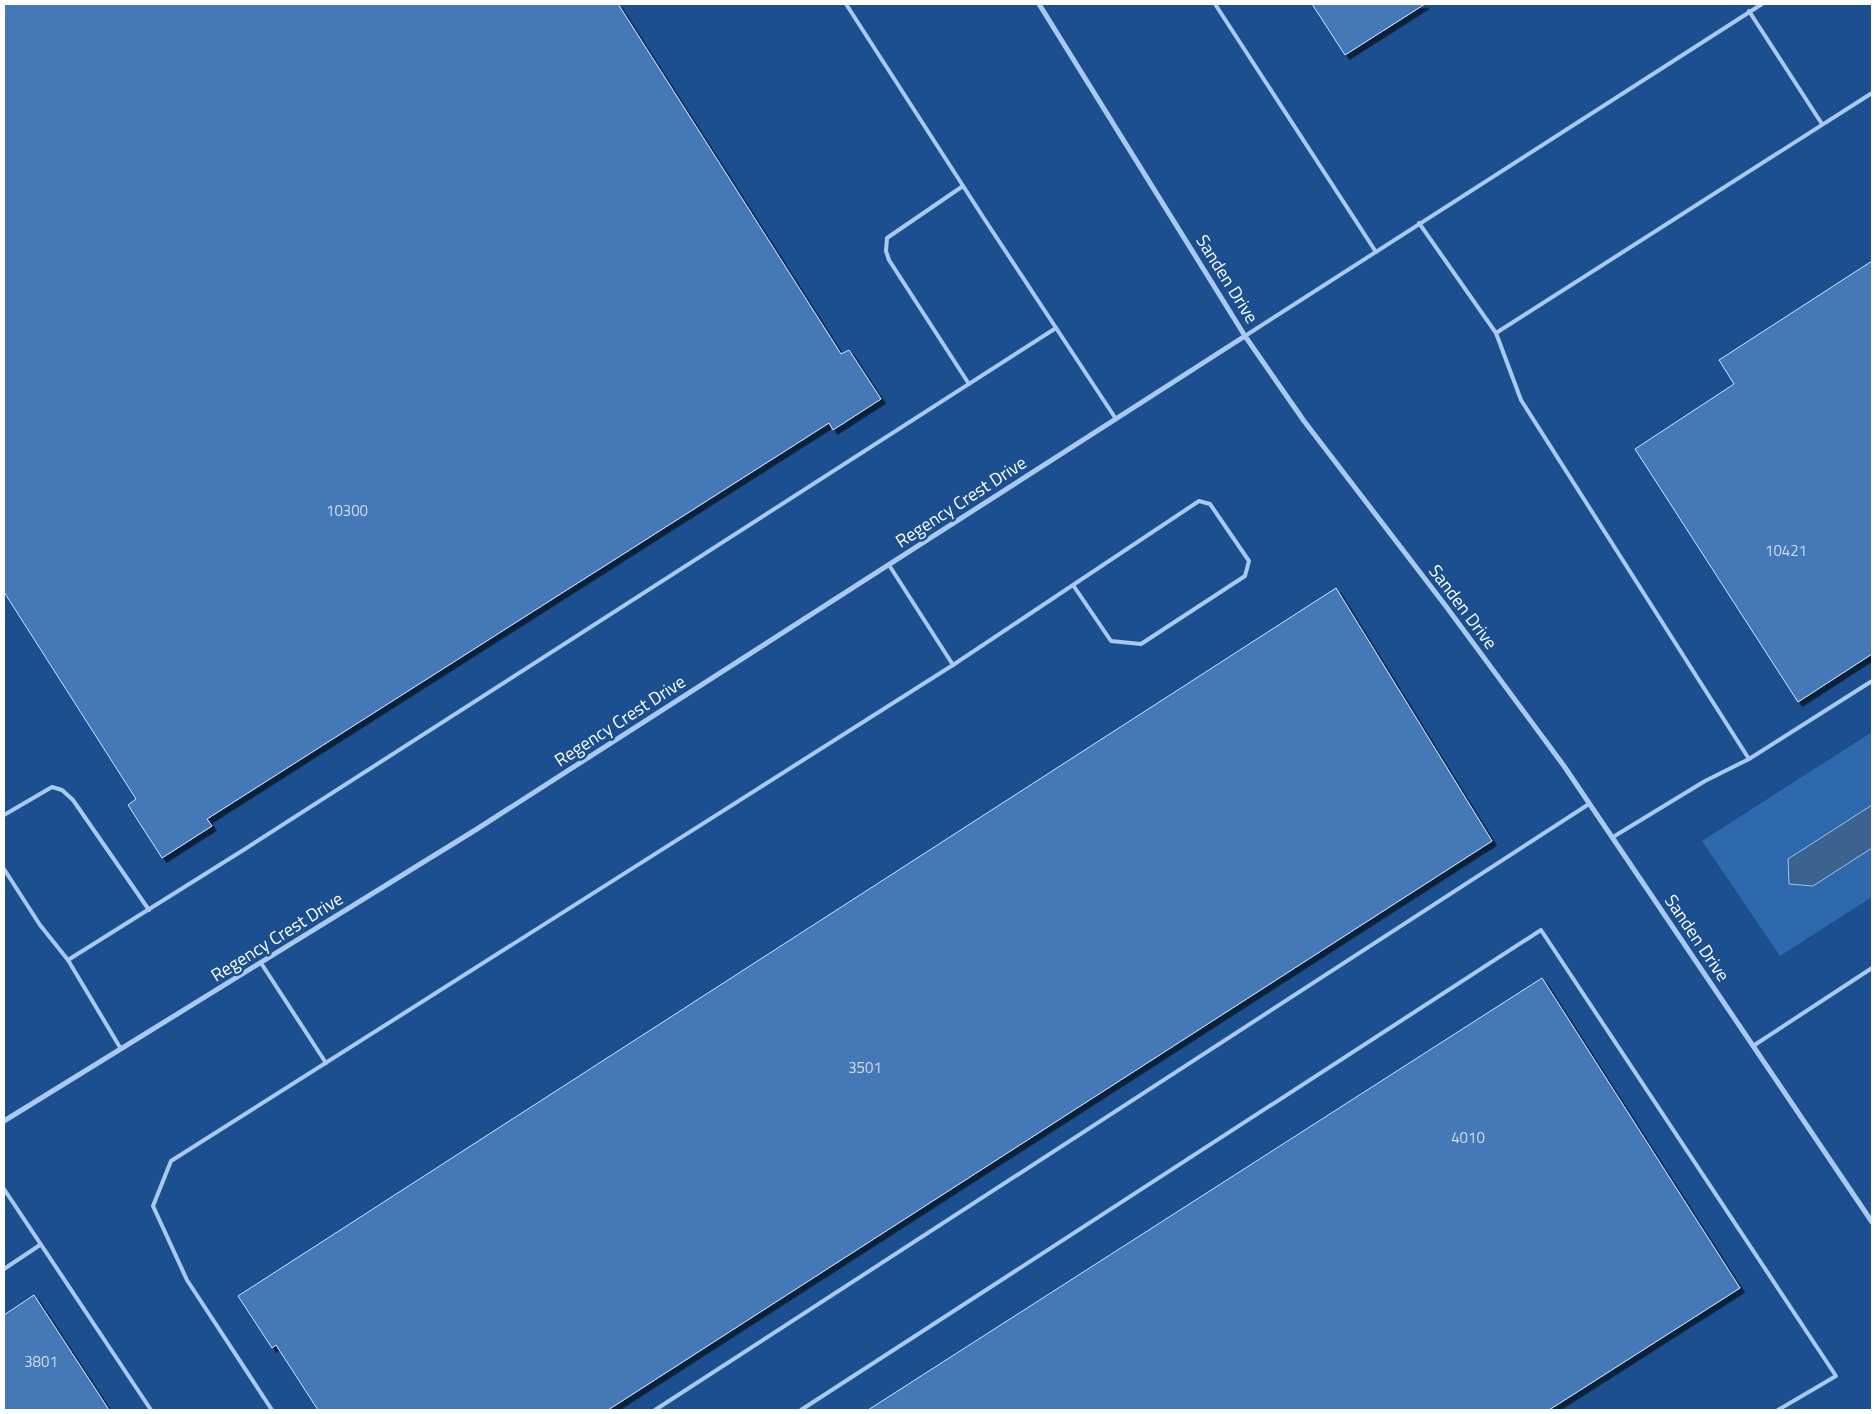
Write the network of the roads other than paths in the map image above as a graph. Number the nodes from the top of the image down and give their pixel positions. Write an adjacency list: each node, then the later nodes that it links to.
1 (846, 4): 8 (lane)
2 (1039, 4): 13 (street, Sanden Drive)
3 (1215, 4): 10 (lane)
4 (1762, 4): 5 (lane)
5 (1750, 12): 7 (lane); 9 (lane)
6 (1872, 93): 7 (lane)
7 (1822, 124): 12 (lane)
8 (963, 186): 11 (lane); 14 (lane)
9 (1419, 223): 10 (lane); 12 (lane)
10 (1376, 252): 13 (lane)
11 (1056, 328): 14 (lane); 15 (lane)
12 (1496, 333): 20 (lane)
13 (1245, 336): 15 (street, Regency Crest Drive); 21 (street, Sanden Drive)
14 (969, 384): 25 (lane)
15 (1116, 419): 16 (street, Regency Crest Drive)
16 (889, 565): 18 (lane); 27 (street, Regency Crest Drive)
17 (1074, 585): 17 (lane); 18 (lane)
18 (954, 665): 32 (lane)
19 (1872, 681): 20 (lane)
20 (1749, 759): 23 (lane)
21 (1589, 804): 23 (street, Sanden Drive); 40 (lane)
22 (4, 816): 25 (lane)
23 (1613, 837): 30 (street, Sanden Drive)
24 (4, 869): 26 (lane)
25 (149, 910): 26 (lane)
26 (68, 960): 31 (lane)
27 (260, 963): 31 (street, Regency Crest Drive); 32 (lane)
28 (1871, 969): 29 (lane); 30 (lane)
29 (1872, 975)
30 (1753, 1046): 35 (street, Sanden Drive)
31 (121, 1050): 33 (street, Regency Crest Drive)
32 (326, 1062): 39 (lane)
33 (4, 1121)
34 (4, 1189): 36 (lane)
35 (1872, 1222)
36 (40, 1245): 37 (lane); 38 (lane)
37 (4, 1268)
38 (151, 1410)
39 (272, 1410)
40 (655, 1410)
41 (801, 1410): 42 (lane)
42 (1778, 1410)

